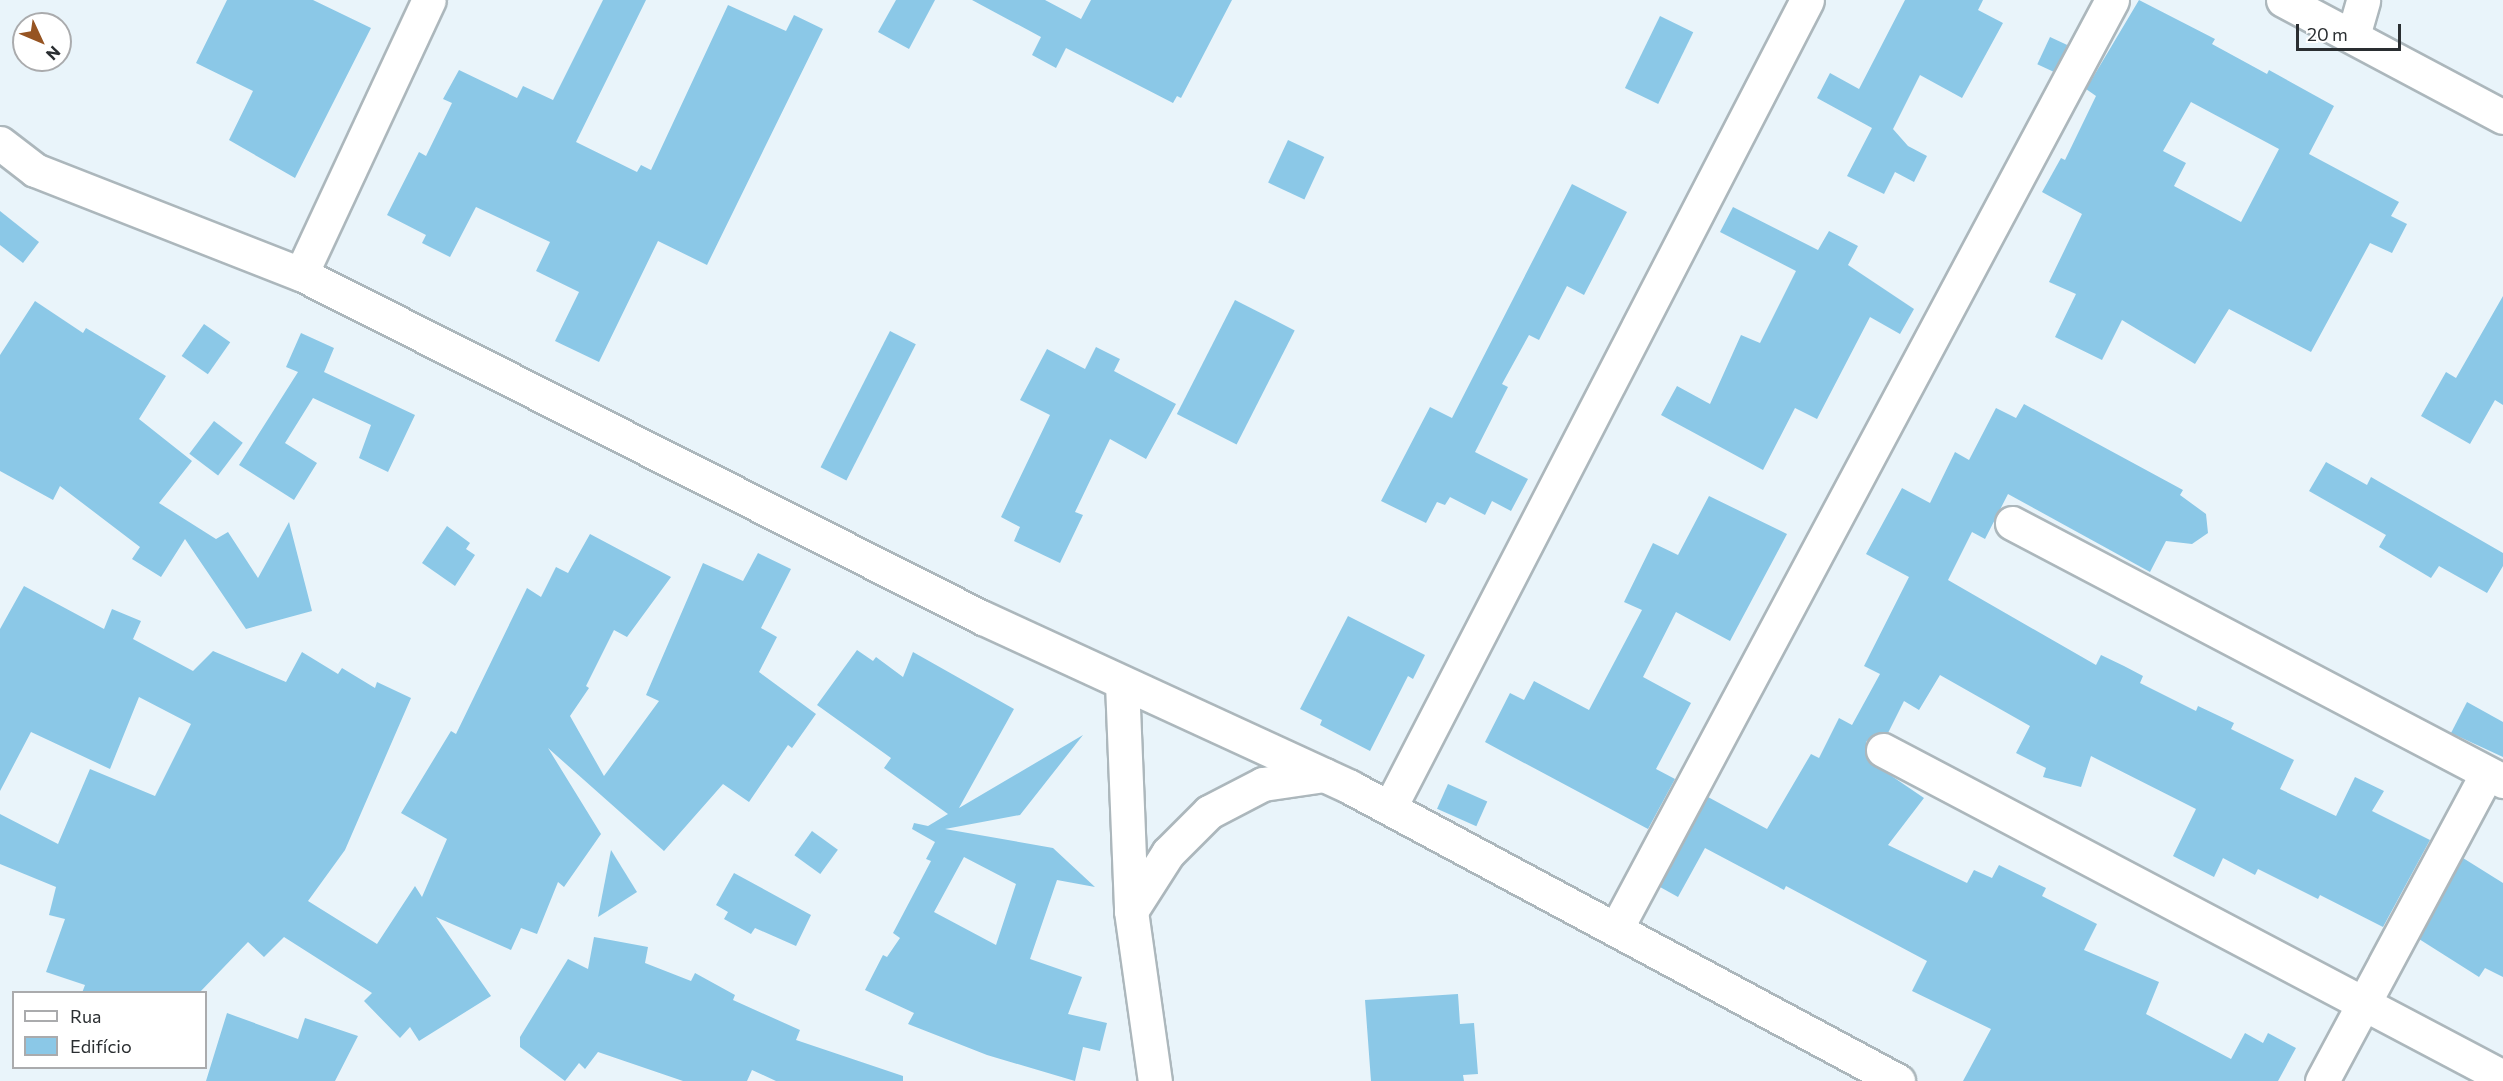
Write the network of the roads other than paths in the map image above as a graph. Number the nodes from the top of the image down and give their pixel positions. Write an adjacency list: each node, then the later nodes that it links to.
1 (429, 0): 9 (street)
2 (1807, 0): 15 (street)
3 (2112, 0): 17 (street)
4 (2283, 0): 6 (street)
5 (2363, 0): 6 (street)
6 (2353, 36): 7 (street)
7 (2503, 117)
8 (0, 143): 9 (street)
9 (301, 274): 11 (street)
10 (2012, 523): 14 (street)
11 (1122, 683): 13 (street); 16 (street)
12 (1883, 750): 18 (street)
13 (1324, 775): 15 (street); 16 (street)
14 (2495, 777): 18 (street)
15 (1390, 807): 17 (street)
16 (1131, 911): 20 (street)
17 (1616, 929): 21 (street)
18 (2361, 1004): 19 (street); 22 (street)
19 (2503, 1077)
20 (1155, 1081)
21 (1898, 1081)
22 (2322, 1081)

